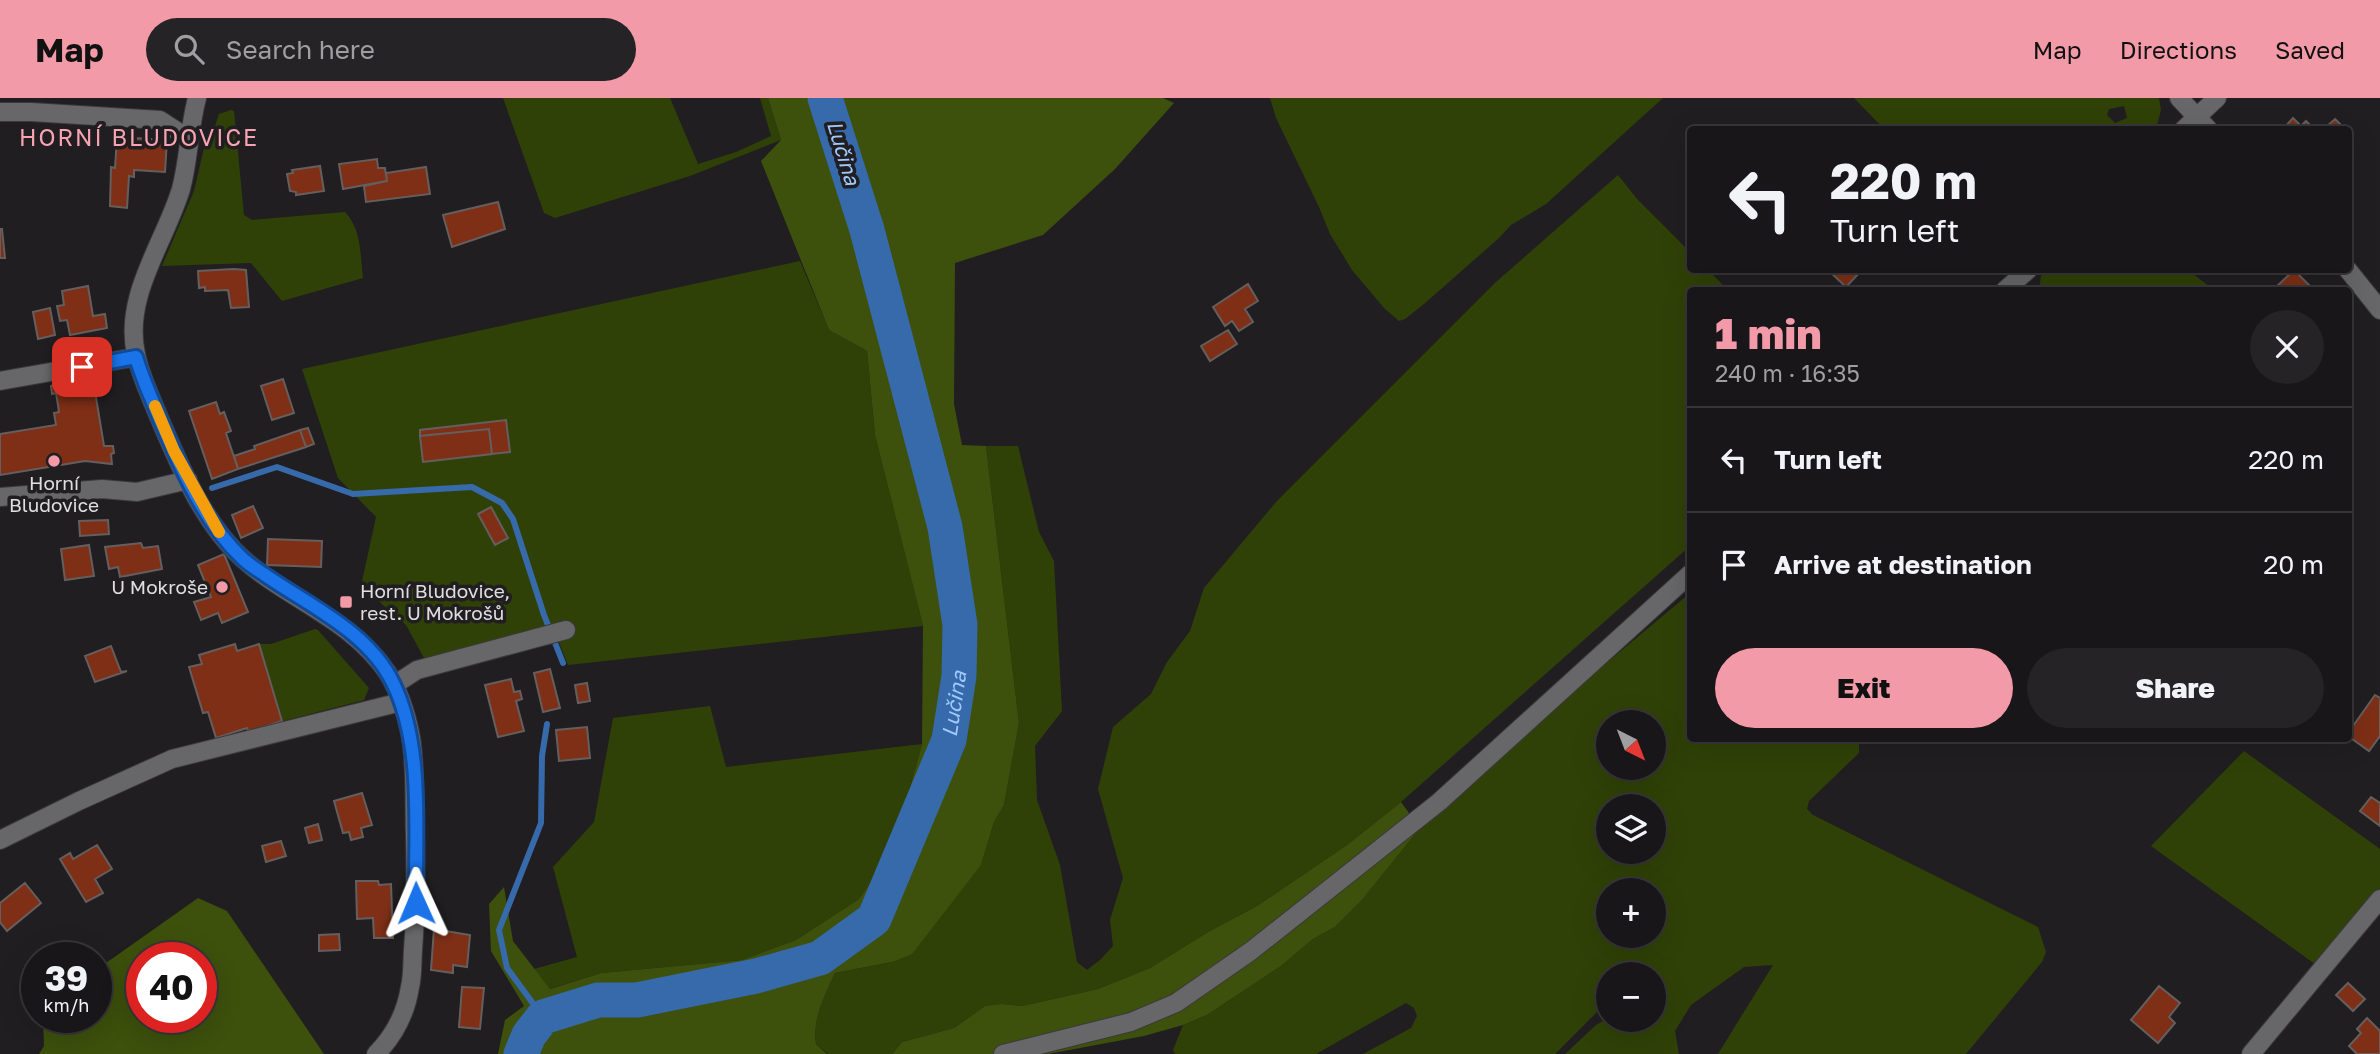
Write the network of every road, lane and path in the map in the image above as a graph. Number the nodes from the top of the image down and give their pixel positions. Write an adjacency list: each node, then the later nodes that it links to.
1 (197, 98): 6 (street)
2 (2179, 98): 5 (street)
3 (2217, 98): 5 (street)
4 (0, 112): 6 (street)
5 (2203, 123)
6 (189, 139): 11 (street)
7 (2025, 273): 9 (street)
8 (2350, 273): 10 (street)
9 (2008, 287)
10 (2380, 310)
11 (136, 357): 12 (street); 13 (street)
12 (0, 382)
13 (188, 480): 14 (street); 17 (street)
14 (0, 497)
15 (1687, 578): 22 (street)
16 (554, 634): 17 (street)
17 (394, 685): 18 (street)
18 (401, 702): 19 (street); 21 (street)
19 (0, 840)
20 (2380, 899): 23 (street)
21 (376, 1054)
22 (1008, 1054)
23 (2251, 1054)

